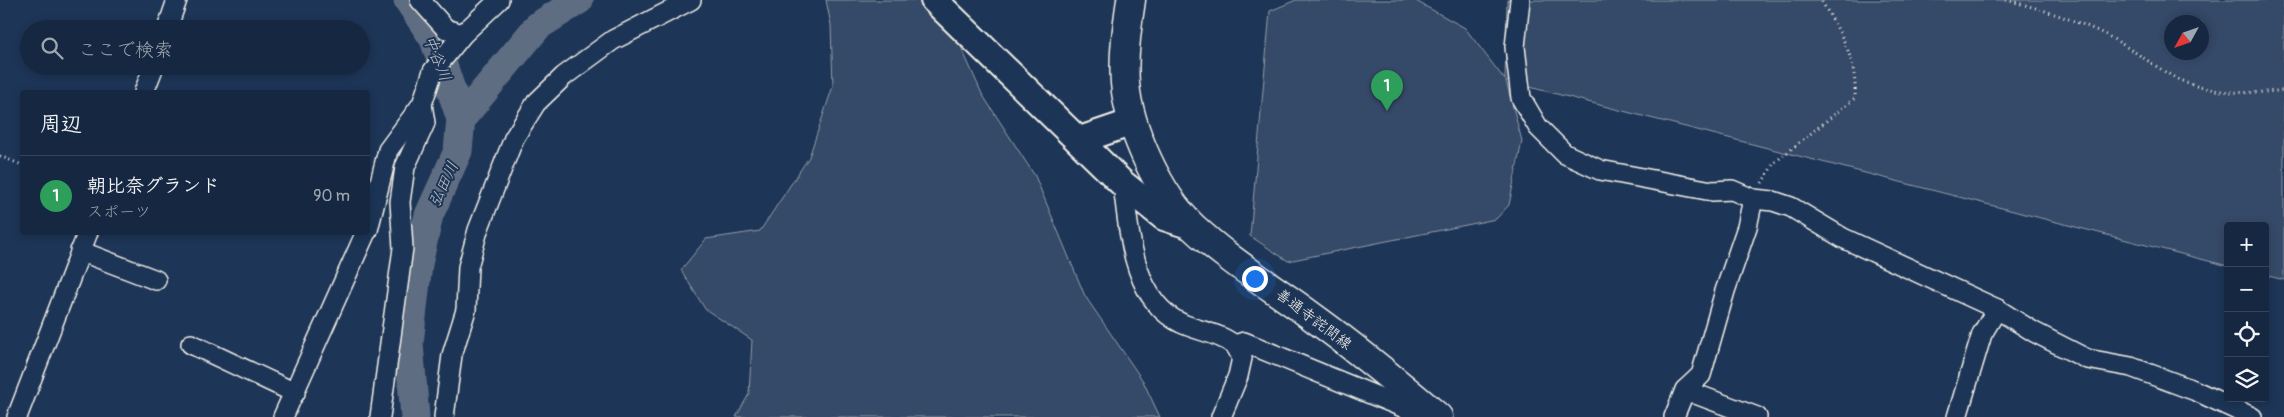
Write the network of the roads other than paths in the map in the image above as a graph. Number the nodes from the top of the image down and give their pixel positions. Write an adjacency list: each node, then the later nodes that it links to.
1 (178, 0): 8 (street)
2 (420, 0): 9 (street)
3 (499, 0): 9 (street)
4 (692, 0): 32 (street)
5 (934, 0): 14 (street)
6 (1131, 0): 13 (main road, 善通寺詫間線)
7 (1520, 0): 16 (street)
8 (170, 20)
9 (458, 40): 12 (street)
10 (151, 75): 11 (street)
11 (145, 90)
12 (422, 104): 17 (street); 31 (street)
13 (1133, 122): 14 (street); 18 (main road, 善通寺詫間線)
14 (1080, 140): 15 (street)
15 (1123, 184): 18 (street); 25 (street)
16 (1753, 199): 23 (street); 26 (street)
17 (370, 219)
18 (1192, 226): 28 (main road, 善通寺詫間線)
19 (87, 235): 21 (street)
20 (365, 235): 27 (street)
21 (80, 251): 22 (street); 29 (street)
22 (156, 280)
23 (1997, 309): 36 (street); 37 (street)
24 (191, 344): 27 (street)
25 (1235, 345): 28 (street); 33 (street)
26 (1685, 390): 34 (street); 35 (street)
27 (295, 393): 30 (street)
28 (1419, 411)
29 (17, 417)
30 (283, 417)
31 (380, 417)
32 (444, 417)
33 (1221, 417)
34 (1674, 417)
35 (1757, 417)
36 (1957, 417)
37 (2252, 417)

